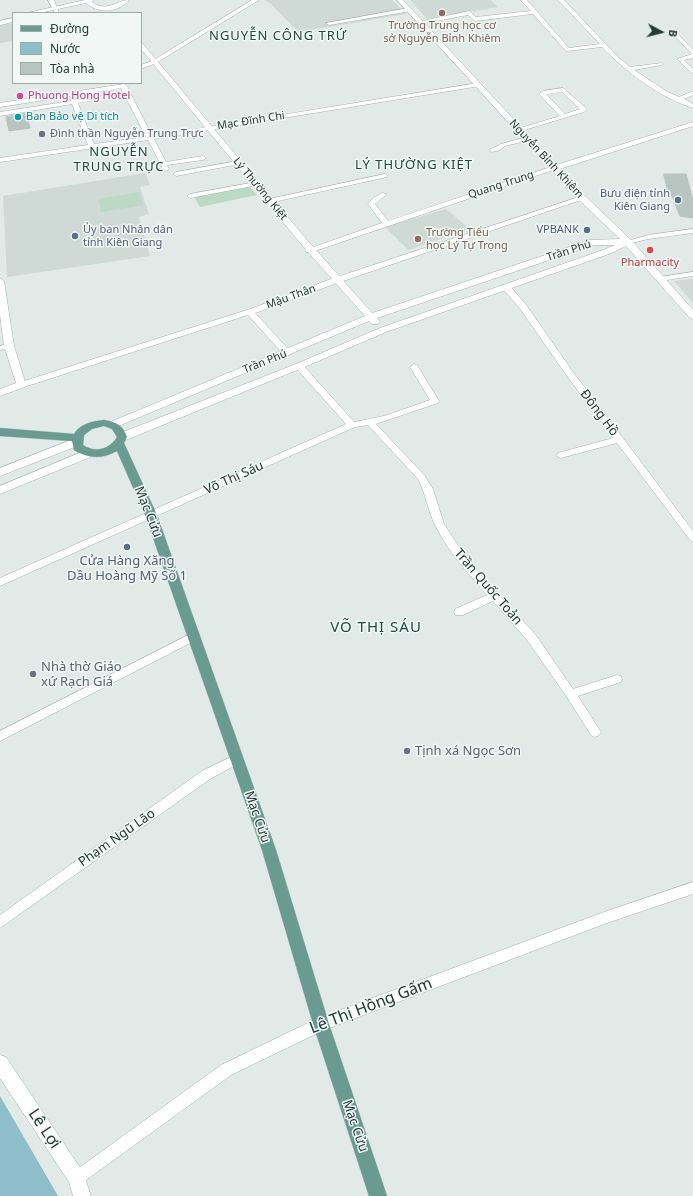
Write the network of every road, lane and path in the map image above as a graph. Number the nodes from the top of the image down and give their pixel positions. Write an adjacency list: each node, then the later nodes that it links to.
1 (51, 0): 9 (street)
2 (126, 0): 8 (main road)
3 (256, 0): 24 (street)
4 (400, 0): 12 (main road, Nguyễn Bỉnh Khiêm)
5 (524, 0): 11 (street)
6 (563, 0): 21 (street)
7 (90, 2): 8 (main road); 9 (main road)
8 (115, 10)
9 (56, 11): 10 (main road)
10 (43, 12)
11 (534, 12): 16 (street); 21 (street)
12 (412, 13): 16 (main road, Nguyễn Bỉnh Khiêm); 18 (street); 19 (street)
13 (12, 16): 14 (main road)
14 (0, 18)
15 (12, 20): 17 (main road)
16 (420, 22): 30 (main road, Nguyễn Bỉnh Khiêm)
17 (0, 23)
18 (329, 23)
19 (365, 23)
20 (676, 34): 23 (street)
21 (604, 45): 27 (street)
22 (142, 46): 24 (main road, Lý Thường Kiệt)
23 (693, 54): 28 (street)
24 (154, 62): 26 (street); 43 (main road, Lý Thường Kiệt)
25 (660, 64): 27 (street)
26 (142, 67)
27 (629, 69): 34 (street)
28 (693, 72)
29 (123, 84): 32 (street); 33 (street)
30 (478, 85): 43 (street, Mạc Đĩnh Chi); 44 (main road, Nguyễn Bỉnh Khiêm)
31 (693, 93): 36 (street)
32 (71, 94): 37 (street); 38 (street)
33 (126, 94): 37 (street); 45 (street)
34 (670, 94): 35 (street); 36 (street)
35 (658, 98)
36 (680, 98): 39 (street)
37 (75, 102): 40 (street); 47 (street)
38 (0, 105)
39 (693, 106)
40 (0, 114)
41 (564, 116): 41 (street); 44 (street)
42 (693, 124): 52 (main road, Quang Trung)
43 (209, 128): 45 (street, Mạc Đĩnh Chi); 51 (main road, Lý Thường Kiệt)
44 (519, 130): 46 (main road, Nguyễn Bỉnh Khiêm)
45 (150, 138): 47 (street, Mạc Đĩnh Chi); 49 (street)
46 (527, 139): 48 (street); 52 (main road, Nguyễn Bỉnh Khiêm)
47 (92, 147): 50 (street, Mạc Đĩnh Chi)
48 (492, 150)
49 (203, 158)
50 (0, 160)
51 (238, 163): 53 (street); 55 (main road, Lý Thường Kiệt)
52 (554, 168): 58 (main road, Nguyễn Bỉnh Khiêm); 60 (street, Quang Trung)
53 (176, 174)
54 (385, 176): 59 (street)
55 (256, 184): 57 (street); 59 (main road, Lý Thường Kiệt)
56 (384, 194): 60 (street)
57 (190, 196)
58 (582, 198): 62 (main road, Nguyễn Bỉnh Khiêm); 66 (street, Mậu Thân)
59 (269, 201): 63 (main road, Lý Thường Kiệt)
60 (386, 223): 63 (street, Quang Trung)
61 (693, 231): 62 (street)
62 (628, 242): 65 (main road, Nguyễn Bỉnh Khiêm); 68 (main road, Trần Phú); 69 (main road, Trần Phú)
63 (309, 250): 66 (main road, Lý Thường Kiệt)
64 (693, 274): 65 (street)
65 (660, 279): 72 (main road, Nguyễn Bỉnh Khiêm)
66 (337, 280): 71 (street, Mậu Thân); 73 (main road, Lý Thường Kiệt)
67 (0, 281): 75 (main road)
68 (477, 282): 70 (main road); 73 (main road, Trần Phú)
69 (506, 287): 70 (main road, Trần Phú); 85 (street, Đông Hồ)
70 (488, 293): 74 (main road, Trần Phú)
71 (250, 312): 76 (street); 79 (street, Mậu Thân)
72 (693, 316)
73 (371, 317): 74 (main road, Lý Thường Kiệt); 76 (main road, Trần Phú)
74 (383, 330): 77 (main road, Trần Phú)
75 (4, 347): 79 (main road)
76 (287, 353): 77 (main road); 82 (main road, Trần Phú)
77 (299, 366): 83 (street); 87 (main road, Trần Phú)
78 (414, 367): 81 (street, Võ Thị Sáu)
79 (21, 385): 80 (main road, Mậu Thân)
80 (0, 393)
81 (370, 422): 83 (street, Võ Thị Sáu); 95 (street, Trần Quốc Toản)
82 (112, 425): 86 (main road, Trần Phú); 87 (main road)
83 (352, 425): 92 (street, Võ Thị Sáu)
84 (0, 432): 86 (main road)
85 (619, 439): 89 (street); 93 (street, Đông Hồ)
86 (77, 440): 88 (main road); 90 (main road, Trần Phú)
87 (121, 441): 88 (main road, Trần Phú); 92 (main road, Mạc Cửu)
88 (89, 453): 91 (main road, Trần Phú)
89 (561, 455)
90 (0, 472)
91 (0, 490)
92 (151, 515): 94 (street, Võ Thị Sáu); 97 (main road, Mạc Cửu)
93 (693, 538)
94 (0, 582)
95 (494, 596): 96 (street); 99 (street, Trần Quốc Toản)
96 (459, 612)
97 (194, 636): 101 (street); 102 (main road, Mạc Cửu)
98 (617, 679): 99 (street)
99 (571, 694): 100 (street, Trần Quốc Toản)
100 (595, 732)
101 (0, 736)
102 (237, 759): 104 (street, Phạm Ngũ Lão); 105 (main road, Mạc Cửu)
103 (693, 888): 105 (street, Lê Thị Hồng Gấm)
104 (0, 922)
105 (321, 1024): 107 (street, Lê Thị Hồng Gấm); 109 (main road, Mạc Cửu)
106 (0, 1063): 107 (main road, Lê Lợi)
107 (77, 1178): 108 (main road, Lê Lợi)
108 (82, 1196)
109 (378, 1196)

